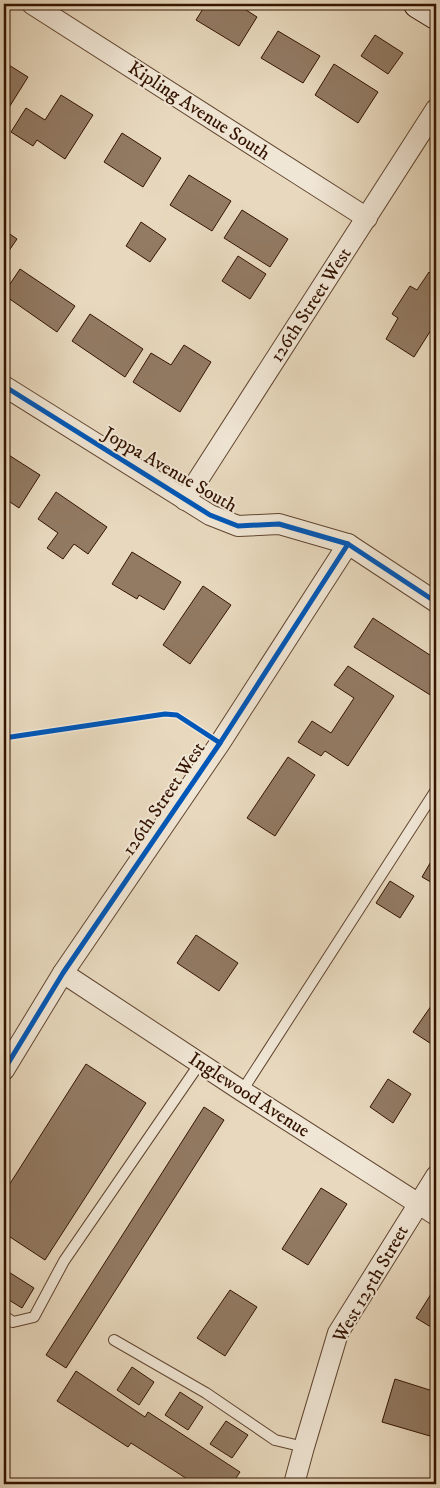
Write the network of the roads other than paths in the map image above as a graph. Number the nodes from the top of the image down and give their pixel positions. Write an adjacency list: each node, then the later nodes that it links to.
1 (32, 4): 5 (street, Kipling Avenue South)
2 (418, 4): 3 (main road)
3 (436, 15)
4 (436, 109): 5 (street, 126th Street West)
5 (367, 218): 7 (street, 126th Street West)
6 (4, 386): 7 (street, Joppa Avenue South)
7 (185, 500): 8 (street, Joppa Avenue South)
8 (348, 544): 9 (street, Joppa Avenue South); 11 (street, 126th Street West)
9 (436, 602)
10 (436, 790): 14 (lane)
11 (63, 973): 12 (street, Inglewood Avenue); 13 (street, 126th Street West)
12 (200, 1063): 14 (street, Inglewood Avenue); 18 (lane)
13 (4, 1070)
14 (242, 1091): 16 (street, Inglewood Avenue)
15 (436, 1176): 16 (street, West 125th Street)
16 (418, 1204): 17 (street, Inglewood Avenue); 20 (street, West 125th Street)
17 (436, 1215)
18 (4, 1316)
19 (114, 1340): 20 (lane)
20 (304, 1447): 21 (street, West 125th Street)
21 (294, 1484)

